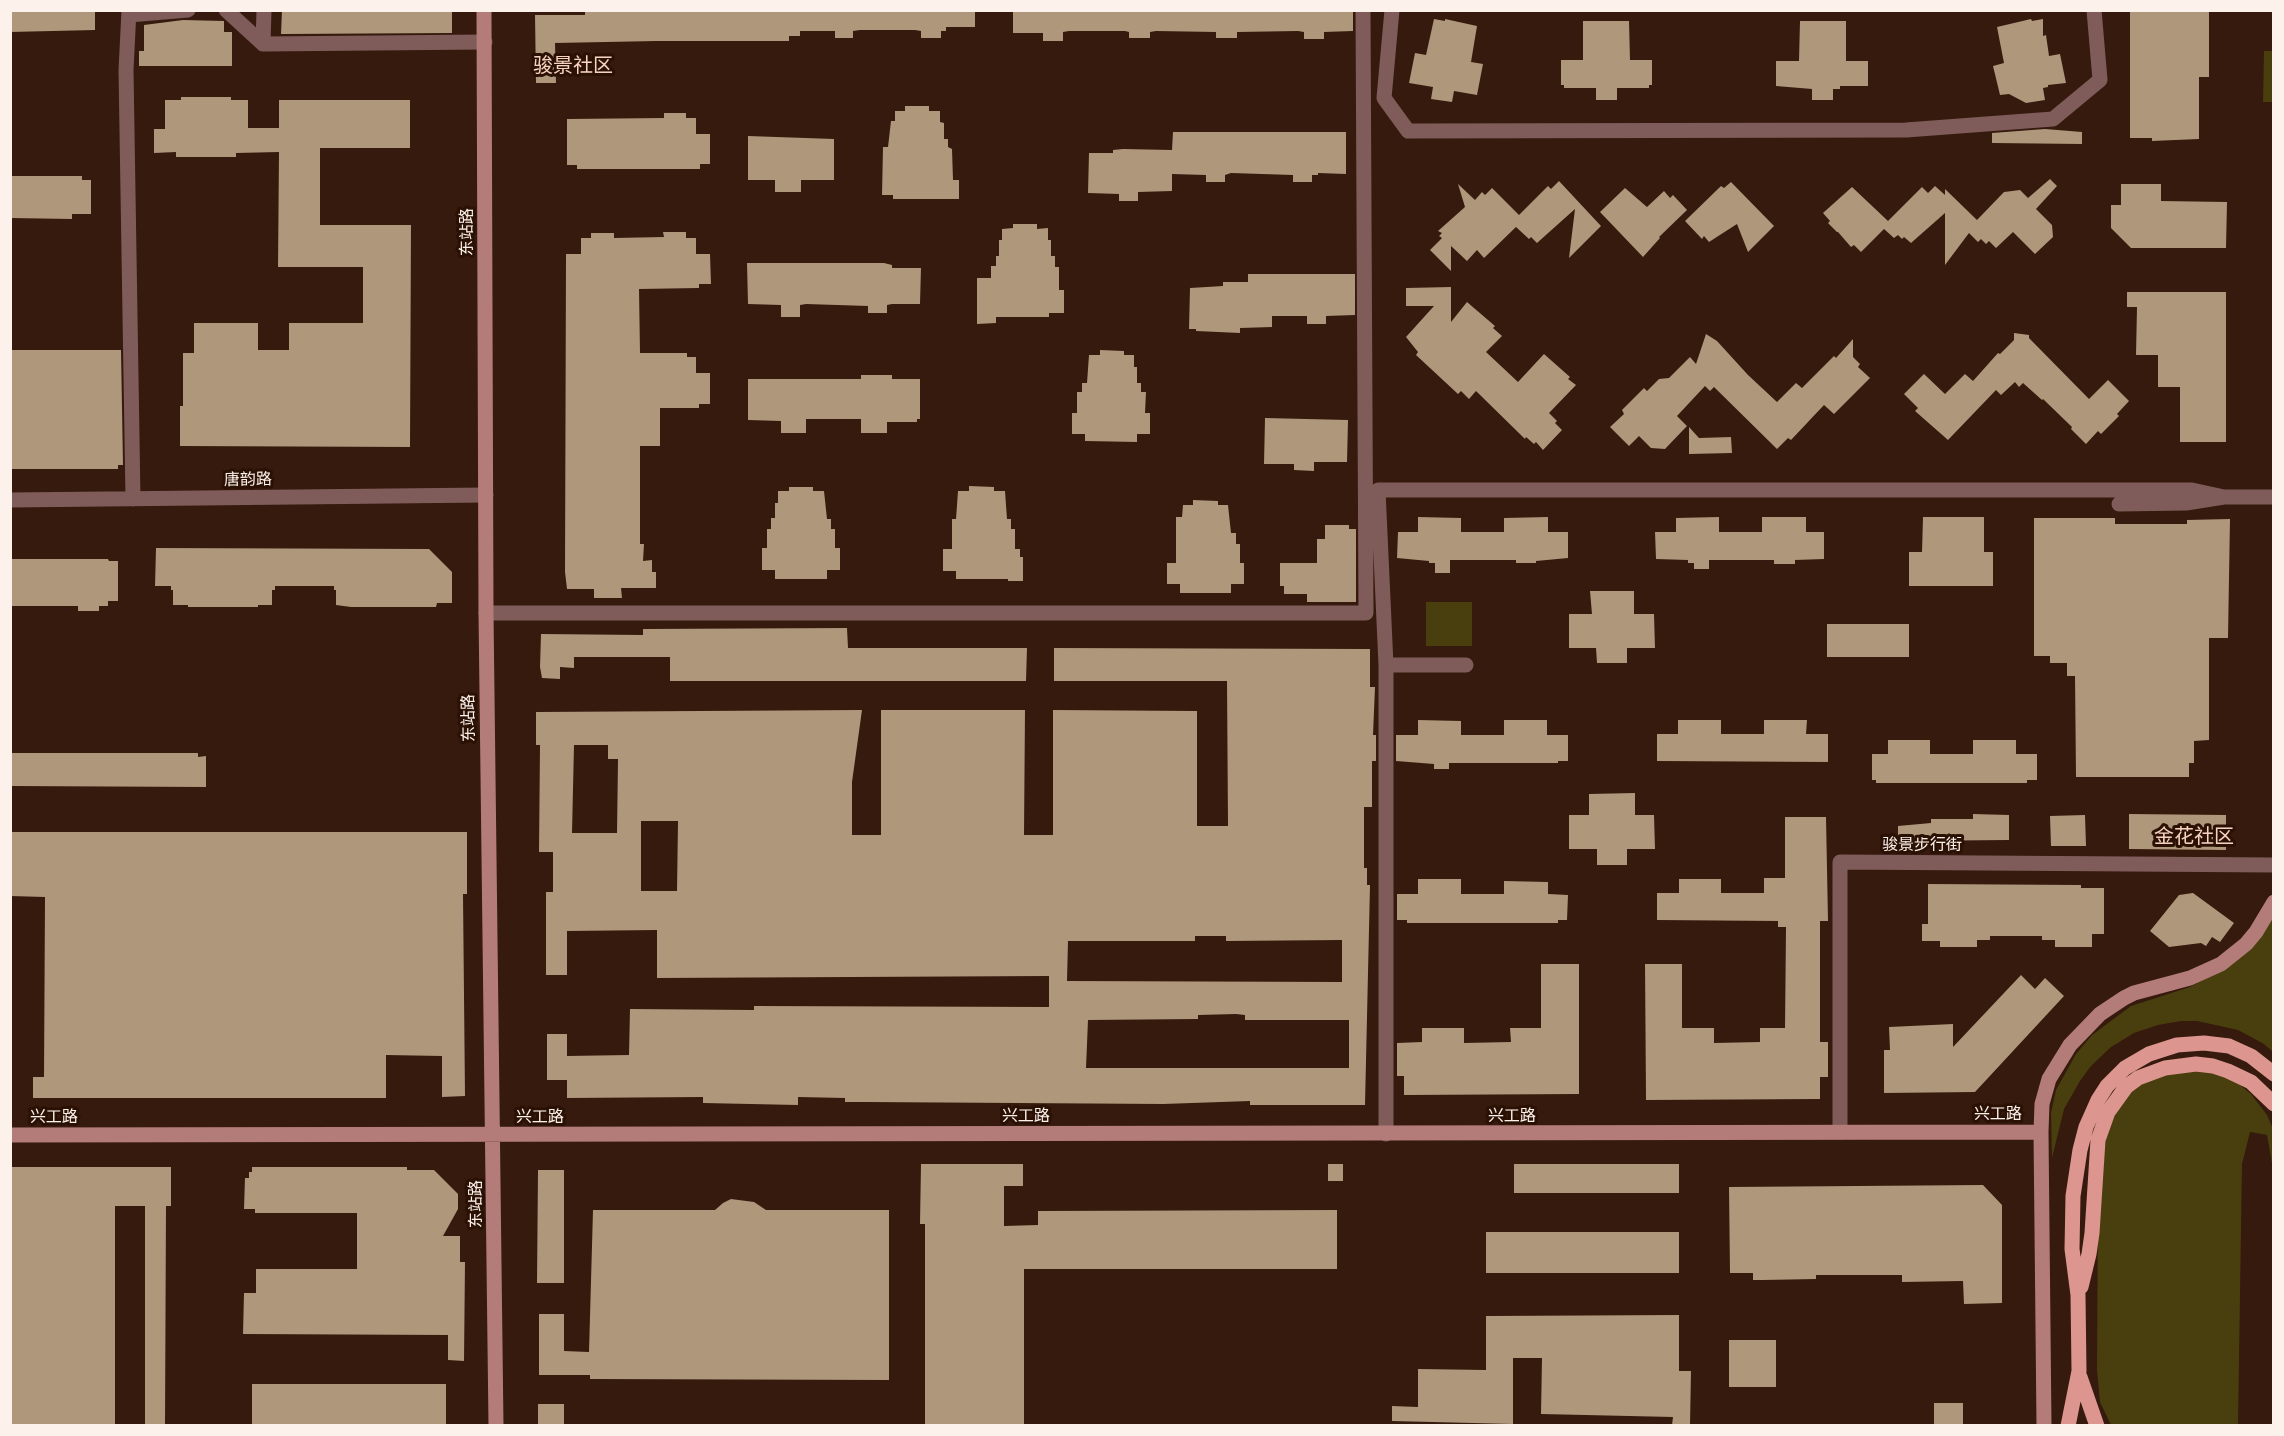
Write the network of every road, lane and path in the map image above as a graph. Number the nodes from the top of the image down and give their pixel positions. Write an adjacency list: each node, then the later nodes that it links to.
1 (188, 10): 8 (street)
2 (226, 10): 10 (street)
3 (264, 10): 10 (street)
4 (484, 10): 9 (street, 东站路)
5 (1363, 10): 17 (street)
6 (1392, 10): 7 (street)
7 (2094, 10)
8 (129, 13): 14 (street)
9 (484, 42): 10 (street); 11 (street, 东站路)
10 (263, 44)
11 (486, 495): 14 (street, 唐韵路); 17 (street, 东站路)
12 (2224, 497): 13 (street); 16 (street); 18 (street)
13 (2274, 497)
14 (133, 499): 15 (street, 唐韵路)
15 (10, 500)
16 (2119, 504)
17 (486, 614): 27 (street, 东站路)
18 (1386, 665): 19 (street); 26 (street)
19 (1466, 665)
20 (2274, 865): 24 (street, 骏景步行街)
21 (2274, 902): 25 (street)
22 (2274, 1074): 29 (main road)
23 (2274, 1104): 29 (main road)
24 (1840, 1132): 25 (street, 兴工路); 26 (street, 兴工路)
25 (2041, 1132): 32 (street)
26 (1386, 1134): 27 (street, 兴工路)
27 (493, 1135): 28 (street, 兴工路); 31 (street, 东站路)
28 (10, 1136)
29 (2079, 1308): 30 (main road)
30 (2079, 1371): 33 (main road); 34 (main road)
31 (496, 1425)
32 (2044, 1425)
33 (2068, 1425)
34 (2097, 1425)

